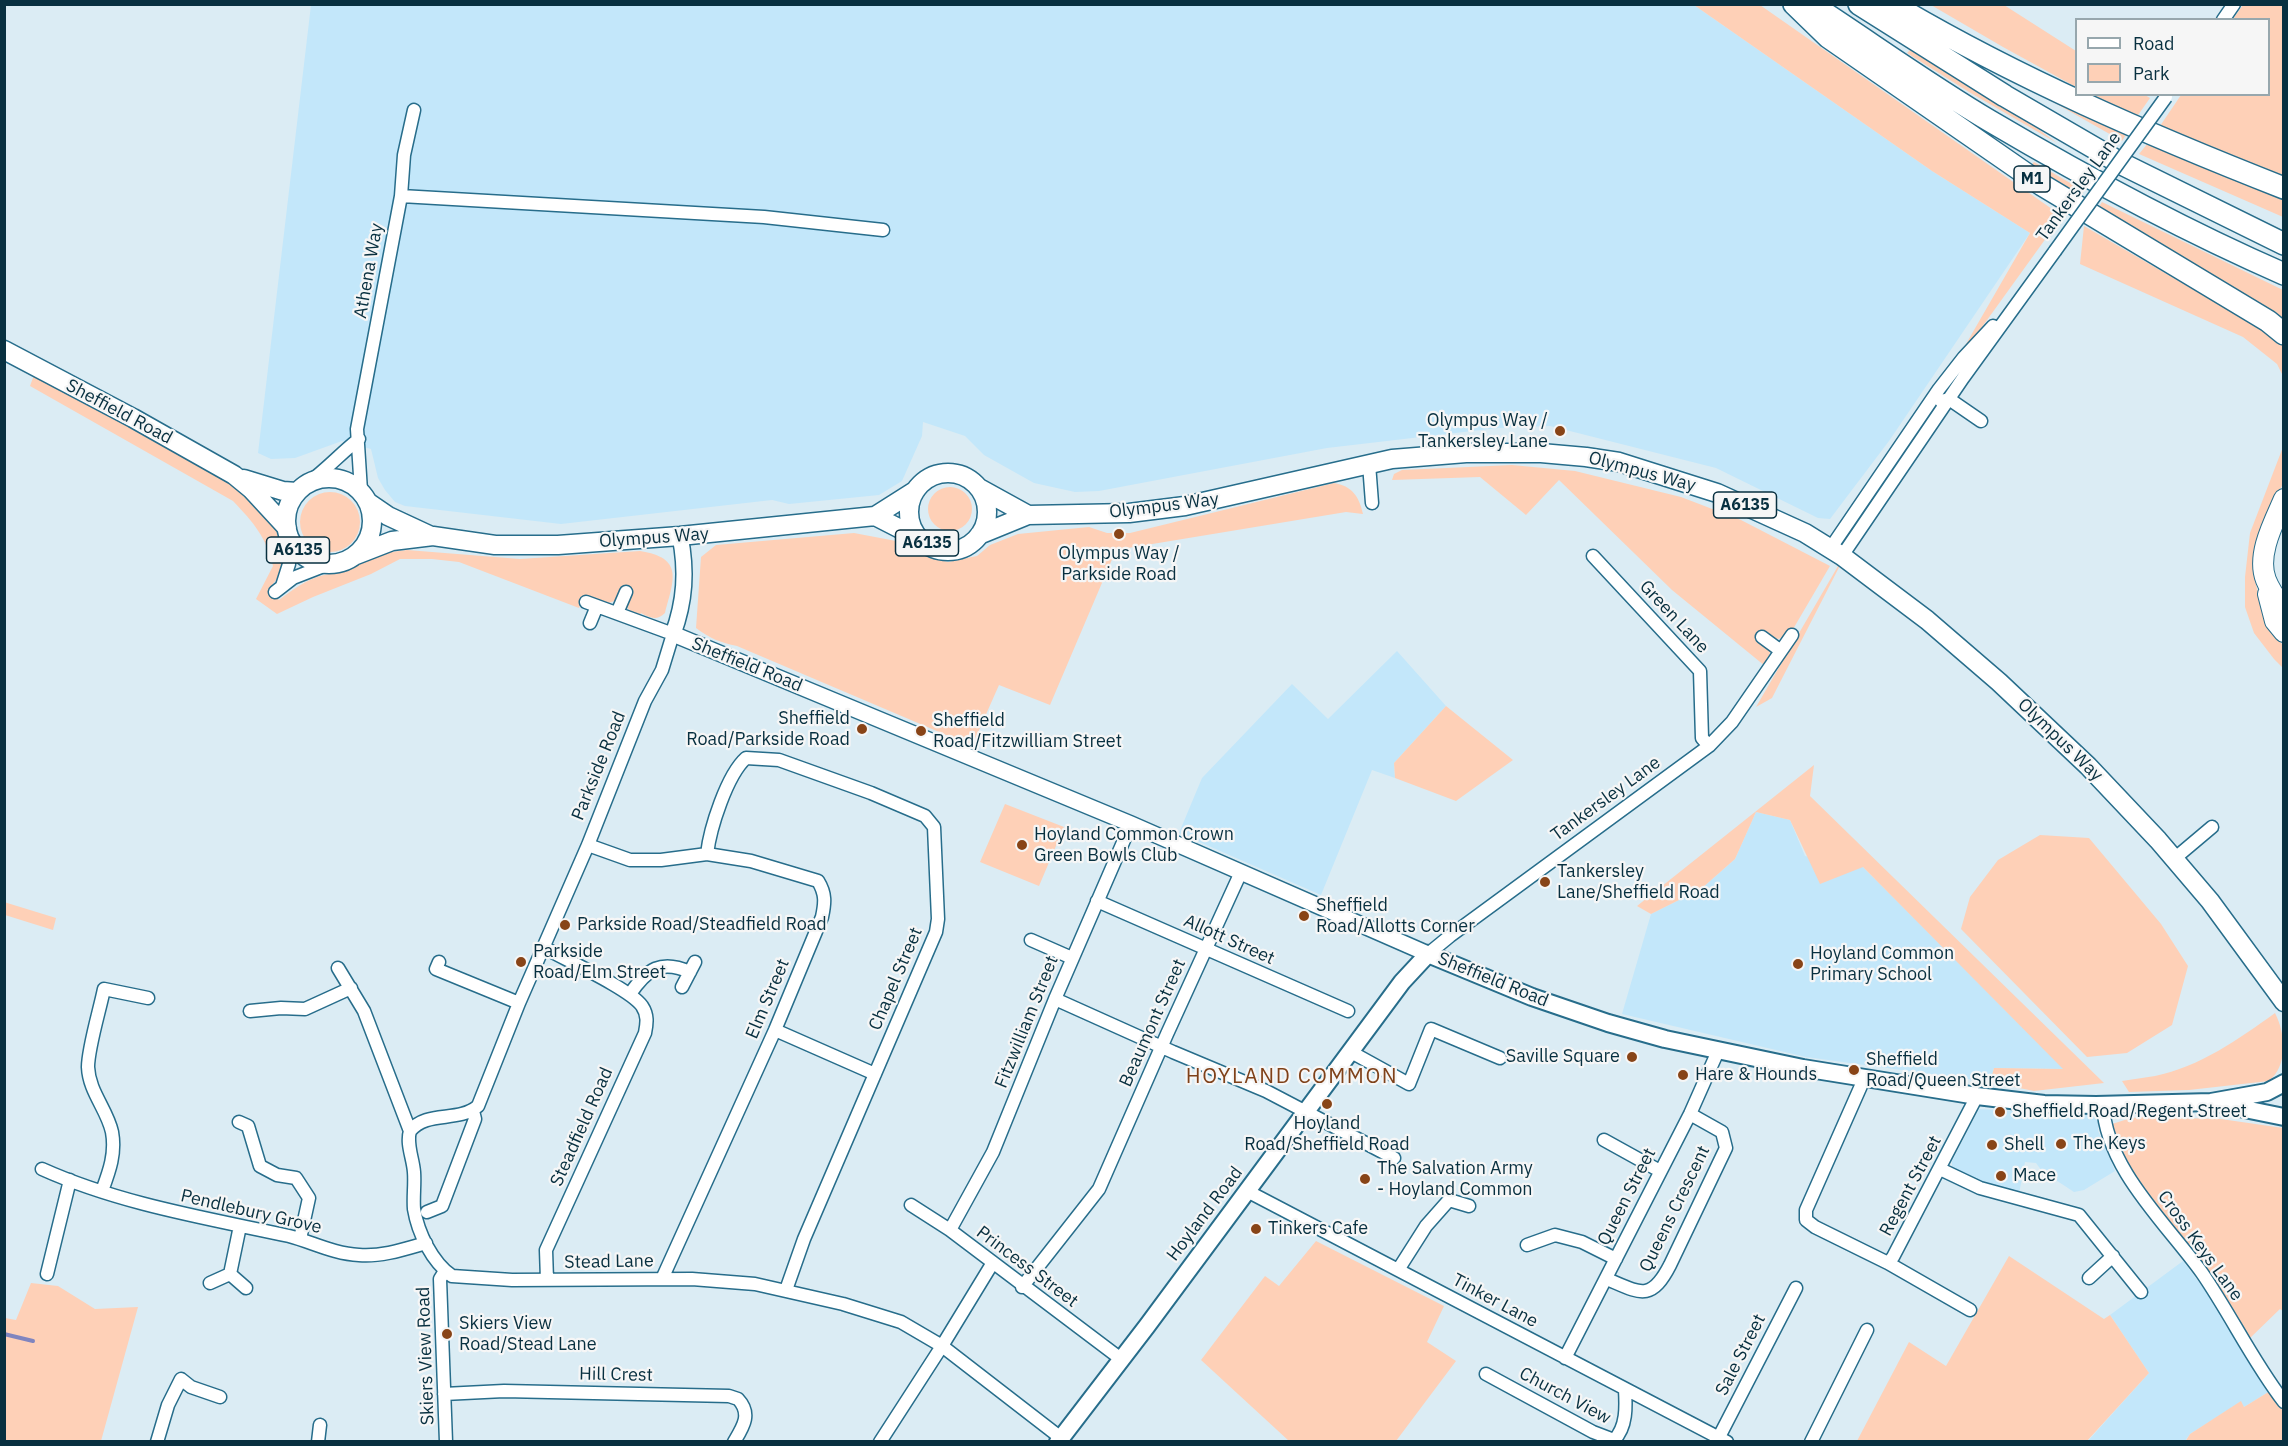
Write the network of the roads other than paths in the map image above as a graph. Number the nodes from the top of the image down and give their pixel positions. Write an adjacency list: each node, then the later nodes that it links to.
1 (1794, 4): 15 (highway, M1)
2 (1811, 4): 13 (highway, M1)
3 (1859, 4): 12 (highway)
4 (1892, 4): 9 (highway)
5 (2234, 4): 6 (street)
6 (2224, 18)
7 (2167, 96): 14 (street, Tankersley Lane, bridge)
8 (414, 110): 10 (street, Athena Way)
9 (2283, 188)
10 (401, 196): 11 (street); 20 (street, Athena Way)
11 (883, 230)
12 (2283, 244)
13 (2283, 274)
14 (2019, 300): 17 (street, Tankersley Lane); 18 (street, Tankersley Lane)
15 (2283, 334)
16 (4, 350): 22 (main road, Sheffield Road / A6135)
17 (1949, 399): 18 (street, Tankersley Lane); 19 (street); 36 (street, Tankersley Lane)
18 (1925, 411): 36 (street, Tankersley Lane)
19 (1981, 421)
20 (359, 439): 23 (street); 26 (street, Athena Way)
21 (1369, 464): 28 (street); 29 (main road, Olympus Way / A6135); 36 (main road, Olympus Way / A6135)
22 (234, 475): 23 (main road, Sheffield Road / A6135); 31 (main road, Sheffield Road / A6135)
23 (303, 488): 26 (main road, Olympus Way / A6135); 31 (main road, A6135)
24 (979, 488): 25 (main road, Olympus Way / A6135); 29 (main road, Olympus Way / A6135); 32 (main road, A6135)
25 (916, 490): 30 (main road, Olympus Way / A6135); 35 (main road, A6135)
26 (365, 497): 33 (main road, Olympus Way / A6135); 37 (main road, A6135)
27 (2283, 499): 40 (highway)
28 (1372, 503)
29 (1029, 515): 32 (main road, Olympus Way / A6135)
30 (875, 516): 34 (main road, Olympus Way / A6135); 35 (main road, Olympus Way / A6135)
31 (288, 534): 39 (main road, A6135); 39 (street)
32 (979, 535): 35 (main road, Olympus Way / A6135)
33 (433, 536): 34 (main road, Olympus Way / A6135); 37 (main road, Olympus Way / A6135)
34 (680, 536): 46 (street, Parkside Road)
35 (920, 539)
36 (1836, 553): 55 (main road, Olympus Way / A6135)
37 (356, 555): 39 (main road, Olympus Way / A6135)
38 (1593, 556): 50 (street, Green Lane)
39 (329, 564)
40 (2266, 580): 42 (highway); 45 (highway)
41 (626, 592): 43 (street)
42 (2283, 608)
43 (617, 614): 44 (street, Sheffield Road); 46 (street, Sheffield Road)
44 (591, 623)
45 (2283, 632)
46 (673, 634): 51 (street, Sheffield Road); 53 (street, Parkside Road)
47 (1792, 635): 49 (street, Tankersley Lane)
48 (1762, 637): 49 (street)
49 (1781, 651): 50 (street, Tankersley Lane)
50 (1709, 746): 61 (street, Tankersley Lane)
51 (1131, 824): 56 (street, Sheffield Road); 57 (street, Fitzwilliam Street)
52 (2212, 827): 55 (street)
53 (588, 845): 54 (street, Elm Street); 59 (street, Parkside Road)
54 (707, 854): 74 (street, Elm Street); 79 (street, Chapel Street)
55 (2174, 859): 68 (main road, Olympus Way / A6135)
56 (1241, 872): 60 (street, Beaumont Street); 61 (street, Sheffield Road)
57 (1097, 901): 60 (street, Allott Street); 62 (street, Fitzwilliam Street)
58 (1031, 940): 62 (street)
59 (545, 948): 67 (street, Steadfield Road); 71 (street, Parkside Road)
60 (1206, 950): 73 (street, Allott Street); 75 (street, Beaumont Street)
61 (1428, 954): 76 (main road, Sheffield Road); 77 (main road, Hoyland Road)
62 (1072, 958): 70 (street, Fitzwilliam Street)
63 (439, 962): 71 (street)
64 (338, 968): 66 (street)
65 (682, 987): 67 (street)
66 (351, 988): 72 (street); 90 (street)
67 (630, 994): 118 (street, Steadfield Road)
68 (2282, 997)
69 (148, 998): 97 (street)
70 (1054, 999): 75 (street); 103 (street, Fitzwilliam Street)
71 (519, 1003): 85 (street, Parkside Road)
72 (250, 1011)
73 (1348, 1011)
74 (775, 1030): 79 (street); 116 (street, Elm Street)
75 (1161, 1047): 86 (street); 120 (street, Beaumont Street)
76 (1718, 1051): 80 (main road, Sheffield Road); 87 (street, Queen Street)
77 (1351, 1052): 78 (street); 86 (main road, Hoyland Road)
78 (1500, 1058)
79 (875, 1074): 123 (street, Chapel Street)
80 (1864, 1079): 82 (main road, Sheffield Road); 109 (street, Regent Street)
81 (2283, 1083): 83 (main road, Sheffield Road)
82 (1977, 1096): 84 (main road, Sheffield Road); 93 (street, Regent Street)
83 (2211, 1102): 84 (main road, Sheffield Road); 88 (main road, Sheffield Road)
84 (2103, 1105): 134 (street, Cross Keys Lane)
85 (472, 1111): 90 (street); 101 (street, Parkside Road)
86 (1306, 1112): 92 (street); 98 (main road, Hoyland Road)
87 (1690, 1114): 95 (street, Queen Street); 117 (street, Queens Crescent)
88 (2283, 1117)
89 (239, 1122): 104 (street)
90 (410, 1131): 105 (street)
91 (1604, 1140): 95 (street)
92 (1394, 1158)
93 (1940, 1168): 107 (street); 109 (street, Regent Street)
94 (42, 1169): 96 (street, Pendlebury Grove)
95 (1660, 1171): 108 (street, Queen Street)
96 (70, 1180): 97 (street, Pendlebury Grove); 113 (street)
97 (102, 1191): 102 (street, Pendlebury Grove)
98 (1247, 1191): 111 (street, Tinker Lane); 129 (main road, Hoyland Road)
99 (911, 1205): 103 (street, Princess Street)
100 (1469, 1206): 111 (street)
101 (427, 1212)
102 (240, 1226): 104 (street, Pendlebury Grove); 114 (street)
103 (950, 1230): 110 (street, Princess Street)
104 (300, 1239): 105 (street, Pendlebury Grove)
105 (426, 1243): 112 (street)
106 (1527, 1245): 108 (street)
107 (2113, 1256): 115 (street); 124 (street)
108 (1616, 1259): 117 (street, Queen Street)
109 (1888, 1263): 125 (street)
110 (992, 1264): 120 (street, Princess Street); 127 (street)
111 (1398, 1270): 128 (street, Tinker Lane)
112 (445, 1271): 118 (street, Stead Lane); 132 (street, Skiers View Road)
113 (47, 1274)
114 (230, 1274): 119 (street); 121 (street)
115 (2088, 1278)
116 (662, 1279): 118 (street, Stead Lane); 123 (street, Stead Lane)
117 (1607, 1279): 128 (street, Queen Street)
118 (547, 1280)
119 (210, 1283)
120 (1022, 1287): 129 (street, Princess Street)
121 (246, 1288)
122 (1796, 1288): 136 (street, Sale Street)
123 (786, 1290): 127 (street, Stead Lane)
124 (2141, 1292)
125 (1970, 1310)
126 (1868, 1330): 143 (street)
127 (942, 1346): 137 (street, Stead Lane); 142 (street)
128 (1565, 1358): 131 (street, Tinker Lane)
129 (1121, 1359): 137 (main road, Hoyland Road)
130 (1486, 1374): 131 (street, Church View)
131 (1625, 1390): 136 (street, Tinker Lane)
132 (444, 1394): 140 (street, Skiers View Road); 141 (street, Hill Crest)
133 (220, 1397): 138 (street)
134 (2283, 1402)
135 (320, 1425): 139 (street)
136 (1723, 1439)
137 (1059, 1440)
138 (157, 1442)
139 (318, 1442)
140 (447, 1442)
141 (734, 1442)
142 (880, 1442)
143 (1811, 1442)

